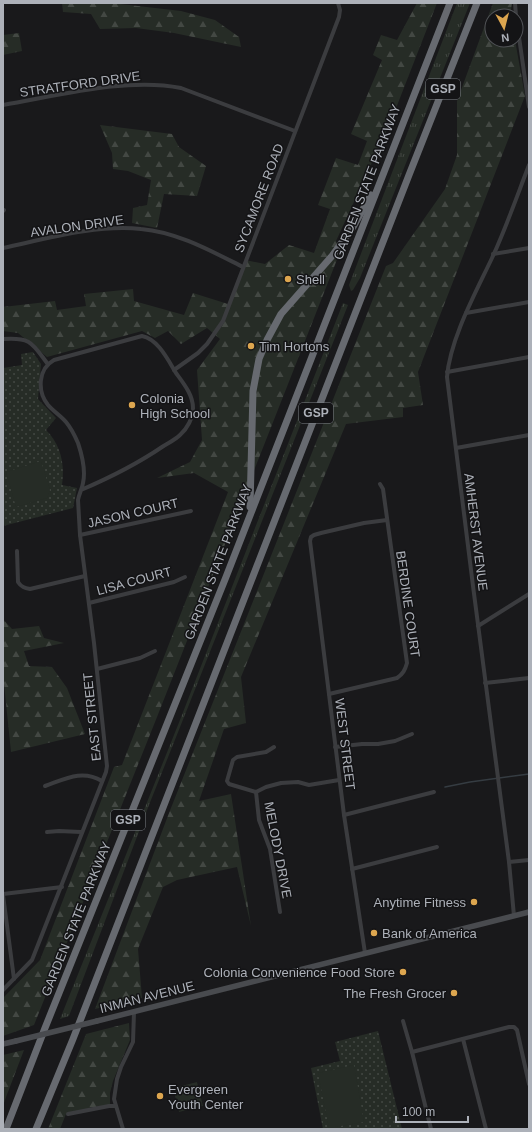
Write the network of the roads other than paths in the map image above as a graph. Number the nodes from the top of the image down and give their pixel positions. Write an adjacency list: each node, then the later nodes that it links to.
1 (338, 3): 7 (street, SYCAMORE ROAD)
2 (450, 3): 9 (highway, GARDEN STATE PARKWAY / GSP)
3 (477, 3): 72 (highway, GSP)
4 (521, 48): 6 (street)
5 (3, 106): 7 (street, STRATFORD DRIVE)
6 (529, 107)
7 (295, 131): 13 (street, SYCAMORE ROAD)
8 (529, 165): 12 (street, AMHERST AVENUE)
9 (384, 171): 26 (highway, GARDEN STATE PARKWAY / GSP); 26 (highway)
10 (3, 248): 13 (street, AVALON DRIVE)
11 (529, 248): 12 (street)
12 (493, 254): 15 (street, AMHERST AVENUE)
13 (243, 267): 19 (street, SYCAMORE ROAD)
14 (529, 302): 15 (street)
15 (466, 313): 20 (street, AMHERST AVENUE)
16 (3, 339): 18 (street)
17 (529, 357): 20 (street)
18 (47, 363): 19 (street); 24 (street, EAST STREET)
19 (174, 370): 24 (street)
20 (447, 372): 22 (street, AMHERST AVENUE)
21 (529, 435): 22 (street)
22 (456, 448): 34 (street, AMHERST AVENUE)
23 (380, 484): 27 (street, BERDINE COURT)
24 (81, 490): 28 (street, EAST STREET)
25 (191, 511): 28 (street, JASON COURT)
26 (250, 512): 71 (highway, GARDEN STATE PARKWAY / GSP)
27 (387, 520): 39 (street, BERDINE COURT); 39 (street, WEST STREET)
28 (80, 535): 30 (street, EAST STREET)
29 (17, 551): 30 (street)
30 (85, 576): 33 (street, EAST STREET)
31 (185, 577): 33 (street, LISA COURT)
32 (529, 594): 34 (street)
33 (89, 603): 36 (street, EAST STREET)
34 (478, 626): 38 (street, AMHERST AVENUE)
35 (155, 651): 36 (street)
36 (97, 669): 44 (street, EAST STREET)
37 (529, 678): 38 (street)
38 (485, 683): 53 (street, AMHERST AVENUE)
39 (329, 694): 42 (street, WEST STREET)
40 (412, 734): 42 (street)
41 (274, 747): 46 (street)
42 (335, 747): 43 (street, WEST STREET)
43 (339, 780): 46 (street); 48 (street, WEST STREET)
44 (102, 781): 45 (street); 50 (street, EAST STREET)
45 (45, 786)
46 (256, 792): 57 (street, MELODY DRIVE)
47 (434, 792): 48 (street)
48 (344, 815): 54 (street, WEST STREET)
49 (47, 832): 50 (street)
50 (81, 832): 55 (street, EAST STREET)
51 (437, 847): 54 (street)
52 (529, 860): 53 (street)
53 (509, 862): 59 (street, AMHERST AVENUE)
54 (352, 869): 60 (street, WEST STREET)
55 (62, 887): 56 (street); 61 (street, EAST STREET)
56 (3, 894): 61 (street)
57 (280, 912)
58 (529, 912): 59 (main road, INMAN AVENUE)
59 (514, 916): 60 (main road, INMAN AVENUE)
60 (365, 953): 63 (main road, INMAN AVENUE)
61 (14, 979): 62 (street, EAST STREET)
62 (3, 990)
63 (134, 1012): 66 (main road, INMAN AVENUE, bridge); 69 (street)
64 (403, 1021): 67 (street)
65 (463, 1039): 67 (street); 68 (street); 75 (street)
66 (3, 1044)
67 (412, 1052): 74 (street)
68 (529, 1084)
69 (115, 1106): 70 (street); 73 (street)
70 (68, 1114)
71 (6, 1129)
72 (36, 1129)
73 (123, 1129)
74 (431, 1129)
75 (486, 1129)

